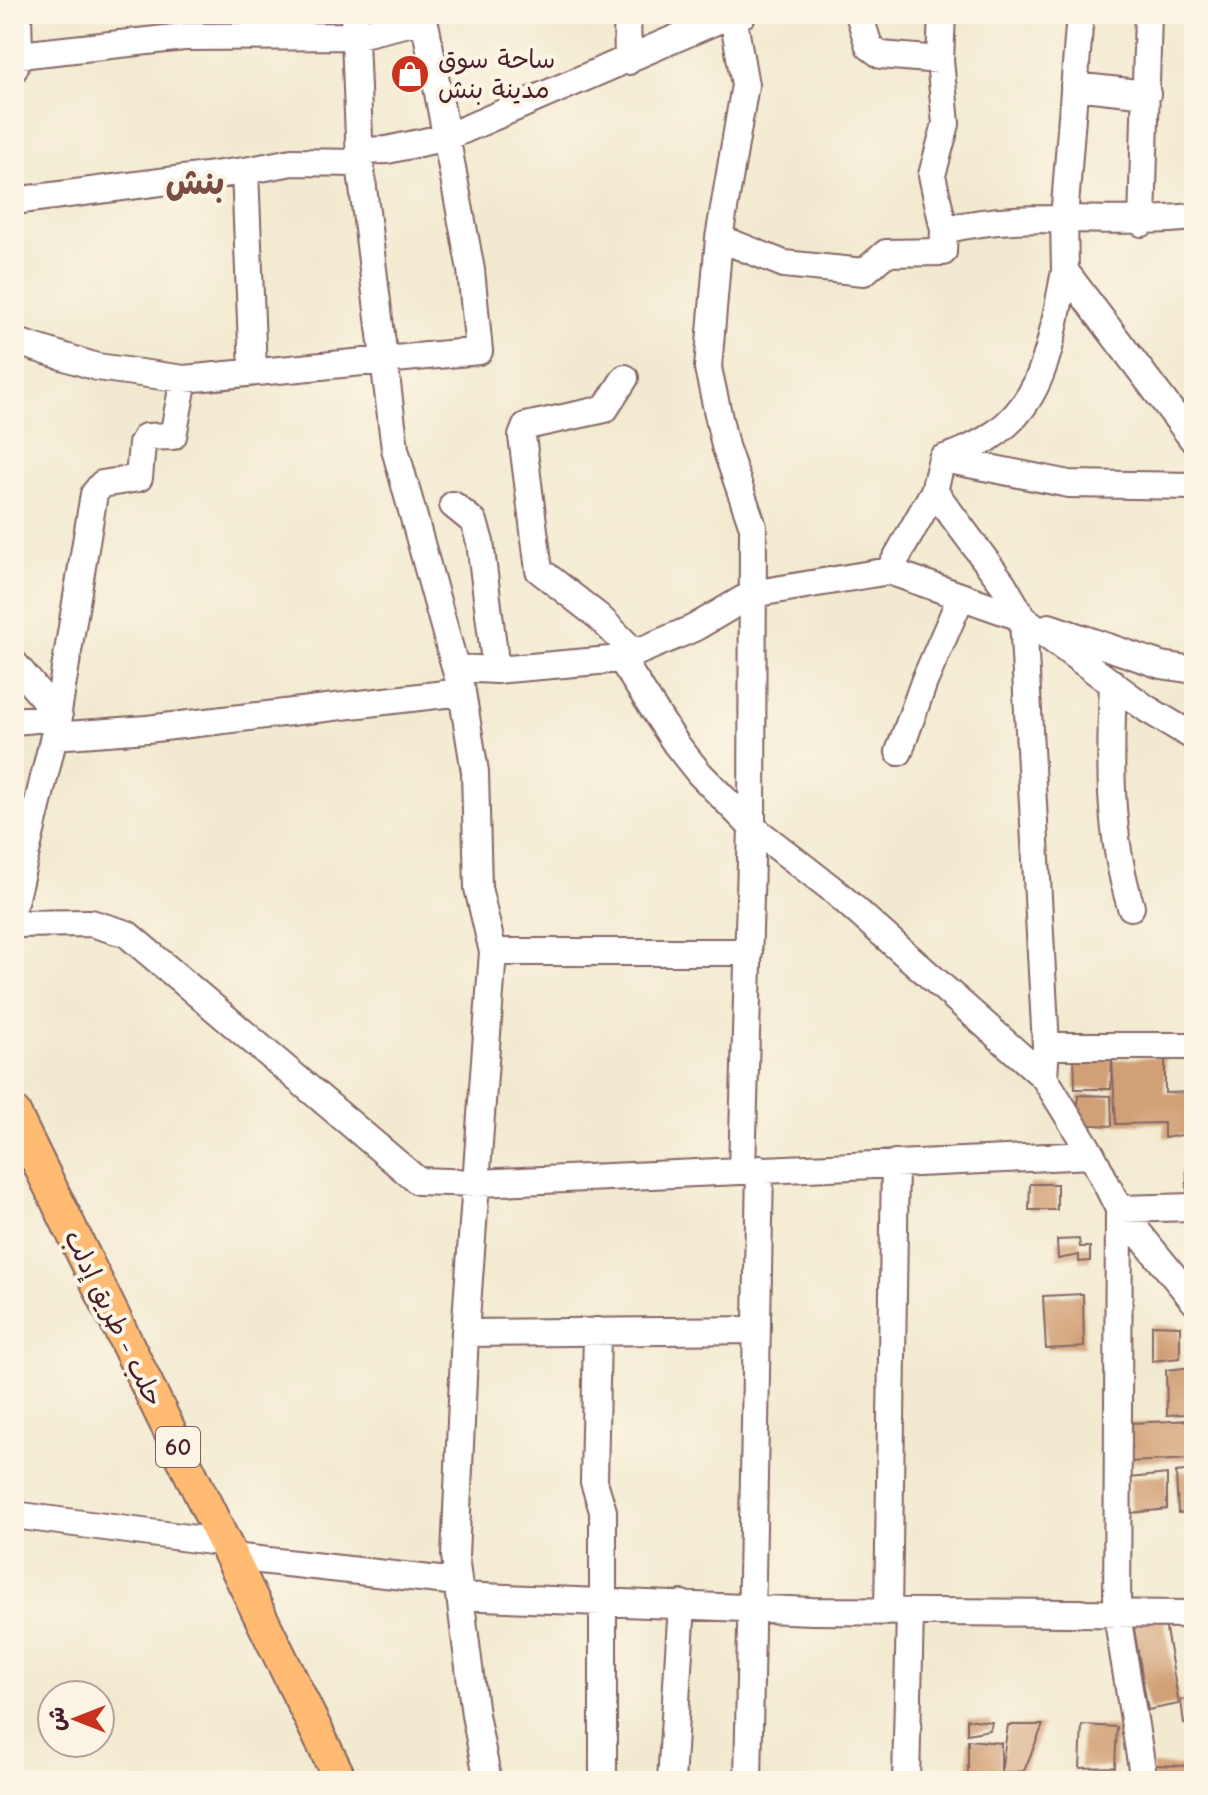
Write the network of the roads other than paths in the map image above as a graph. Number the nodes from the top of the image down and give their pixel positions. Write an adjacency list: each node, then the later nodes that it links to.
1 (18, 14): 11 (street)
2 (627, 14): 10 (street)
3 (859, 14): 9 (street)
4 (942, 14): 9 (street)
5 (1080, 14): 12 (street)
6 (1148, 14): 13 (street)
7 (738, 15): 10 (street); 22 (street)
8 (354, 25): 11 (street); 14 (street); 15 (street)
9 (940, 60): 21 (street)
10 (628, 61): 14 (street)
11 (17, 62)
12 (1074, 86): 13 (street); 19 (street)
13 (1147, 94): 20 (street)
14 (447, 137): 15 (street); 25 (street)
15 (360, 157): 16 (street); 25 (street)
16 (245, 171): 17 (street); 26 (street)
17 (14, 201)
18 (1194, 217): 20 (street)
19 (1064, 219): 20 (street); 21 (street); 23 (street)
20 (1142, 223)
21 (944, 230): 22 (street)
22 (719, 238): 35 (street)
23 (1065, 271): 29 (street); 30 (street)
24 (14, 341): 28 (street)
25 (382, 359): 26 (street); 43 (street)
26 (253, 370): 28 (street)
27 (625, 378): 38 (street)
28 (184, 379): 47 (street)
29 (1194, 441)
30 (942, 459): 31 (street); 32 (street)
31 (1194, 486)
32 (934, 491): 34 (street); 37 (street)
33 (453, 505): 41 (street)
34 (889, 571): 35 (street); 36 (street)
35 (752, 594): 38 (street); 50 (street)
36 (961, 597): 37 (street); 49 (street)
37 (1023, 618): 40 (street); 44 (street); 56 (street)
38 (628, 656): 41 (street); 50 (street)
39 (14, 663): 47 (street)
40 (1161, 665): 42 (street); 45 (street)
41 (496, 670): 43 (street)
42 (1194, 670)
43 (459, 680): 47 (street); 54 (street)
44 (1113, 683): 45 (street); 52 (street)
45 (1147, 709): 48 (street)
46 (14, 721): 47 (street)
47 (57, 726): 51 (street)
48 (1194, 737)
49 (899, 752)
50 (752, 827): 55 (street); 58 (street)
51 (14, 902)
52 (1131, 907)
53 (14, 924): 64 (street)
54 (493, 952): 55 (street); 64 (street)
55 (749, 952): 63 (street)
56 (1046, 1046): 57 (street); 58 (street)
57 (1194, 1046)
58 (1044, 1077): 61 (street)
59 (14, 1113): 72 (main road, حلب - طريق إدلب / 60)
60 (14, 1155): 72 (main road, حلب - طريق إدلب / 60)
61 (1092, 1155): 62 (street); 66 (street)
62 (895, 1163): 63 (street); 77 (street)
63 (751, 1169): 64 (street); 68 (street)
64 (478, 1183): 70 (street)
65 (1194, 1207): 66 (street)
66 (1119, 1209): 67 (street); 79 (street)
67 (1194, 1301)
68 (756, 1330): 69 (street); 76 (street)
69 (597, 1331): 70 (street); 74 (street)
70 (465, 1333): 73 (street)
71 (14, 1515): 72 (street)
72 (220, 1546): 73 (street); 80 (main road, حلب - طريق إدلب / 60); 81 (main road, حلب - طريق إدلب / 60)
73 (458, 1589): 74 (street); 82 (street)
74 (603, 1601): 75 (street); 83 (street)
75 (682, 1604): 76 (street); 84 (street)
76 (750, 1608): 77 (street); 85 (street)
77 (899, 1612): 79 (street); 86 (street)
78 (1194, 1614): 79 (street)
79 (1117, 1615): 87 (street)
80 (317, 1781)
81 (341, 1781)
82 (488, 1781)
83 (603, 1781)
84 (671, 1781)
85 (748, 1781)
86 (906, 1781)
87 (1144, 1781)

